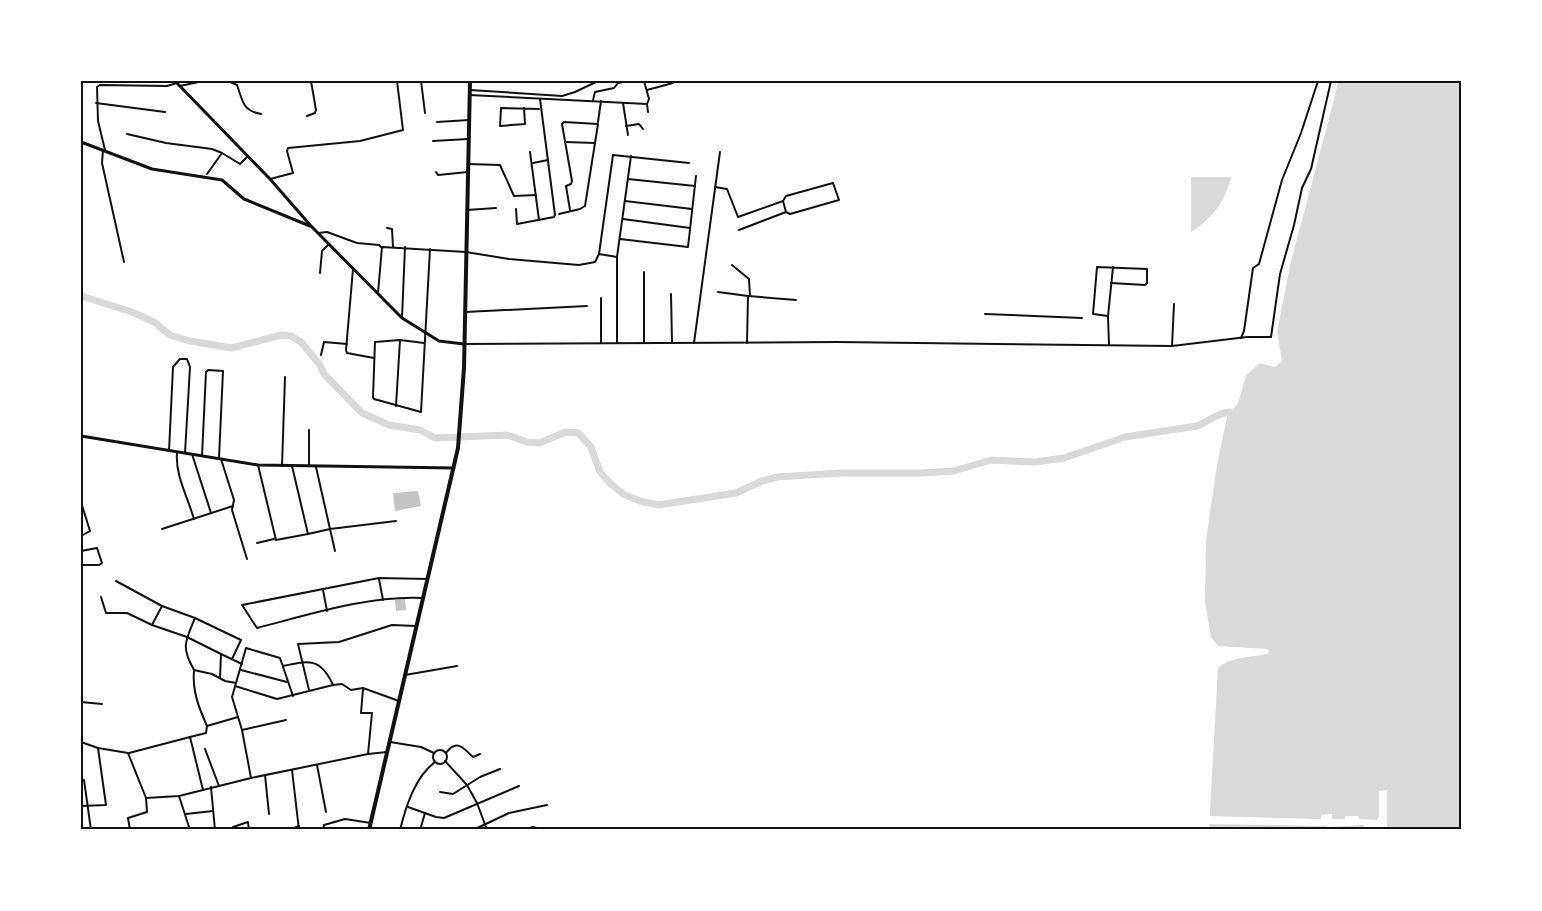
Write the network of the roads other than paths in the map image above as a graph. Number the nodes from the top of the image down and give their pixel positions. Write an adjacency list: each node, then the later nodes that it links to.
1 (99, 81): 15 (street)
2 (202, 81): 13 (street)
3 (228, 81): 29 (street)
4 (311, 81): 30 (street)
5 (397, 81): 57 (street)
6 (421, 81): 28 (street)
7 (470, 81): 17 (main road)
8 (598, 81): 17 (street)
9 (629, 81): 19 (street)
10 (644, 81): 16 (street)
11 (1318, 81): 108 (street)
12 (1331, 81): 108 (street)
13 (177, 83): 15 (street); 47 (street)
14 (673, 83): 16 (street)
15 (100, 85): 21 (street)
16 (647, 90): 23 (street)
17 (470, 93): 18 (street); 31 (main road)
18 (540, 99): 19 (street); 25 (street)
19 (593, 101): 20 (street)
20 (601, 101): 22 (street); 33 (street)
21 (96, 103): 26 (street); 43 (street)
22 (623, 103): 23 (street); 34 (street)
23 (647, 104): 27 (street)
24 (524, 108): 24 (street); 25 (street)
25 (540, 109): 49 (street)
26 (165, 112)
27 (648, 112)
28 (424, 113)
29 (261, 114)
30 (307, 116)
31 (469, 120): 32 (street); 38 (main road)
32 (437, 122)
33 (598, 124): 41 (street); 42 (street)
34 (626, 126): 35 (street); 37 (street)
35 (643, 129)
36 (127, 134): 46 (street)
37 (628, 135)
38 (468, 139): 39 (street); 52 (main road)
39 (433, 141)
40 (81, 142): 43 (street)
41 (565, 142): 42 (street); 68 (street)
42 (595, 143): 68 (street)
43 (104, 149): 73 (street); 87 (street)
44 (530, 152): 50 (street)
45 (720, 152): 60 (street)
46 (222, 153): 47 (street); 55 (street)
47 (248, 156): 57 (street)
48 (631, 156): 51 (street); 58 (street); 85 (street)
49 (548, 160): 50 (street); 72 (street)
50 (531, 163): 61 (street)
51 (689, 163)
52 (468, 165): 54 (main road); 61 (street)
53 (436, 172): 54 (street)
54 (468, 172): 67 (main road)
55 (207, 174)
56 (696, 176): 59 (street)
57 (270, 179): 73 (street)
58 (628, 179): 59 (street); 62 (street)
59 (695, 186): 66 (street)
60 (715, 187): 63 (street); 113 (street)
61 (536, 195): 72 (street)
62 (625, 201): 66 (street); 71 (street)
63 (783, 201): 69 (street); 69 (street)
64 (496, 208): 67 (street)
65 (516, 209): 72 (street)
66 (692, 209): 75 (street)
67 (467, 210): 84 (main road)
68 (570, 210): 70 (street)
69 (786, 212): 76 (street)
70 (559, 214)
71 (623, 219): 75 (street); 78 (street)
72 (539, 220)
73 (311, 226): 77 (street)
74 (387, 228): 80 (street)
75 (690, 228): 78 (street)
76 (739, 230)
77 (318, 233): 79 (street); 82 (street)
78 (620, 239): 86 (street)
79 (329, 244): 90 (street); 92 (street)
80 (393, 247): 81 (street); 82 (street)
81 (405, 247): 83 (street); 105 (street)
82 (382, 248): 95 (street)
83 (430, 249): 84 (street); 107 (street)
84 (466, 252): 85 (street); 102 (main road)
85 (599, 254): 86 (street)
86 (616, 257): 118 (street)
87 (124, 262)
88 (732, 265): 97 (street)
89 (1113, 267): 93 (street); 93 (street); 104 (street)
90 (353, 269): 95 (street); 115 (street)
91 (644, 272): 111 (street)
92 (320, 273)
93 (1111, 283): 104 (street)
94 (718, 292): 97 (street)
95 (378, 293): 105 (street)
96 (671, 294): 112 (street)
97 (749, 296): 99 (street); 114 (street)
98 (601, 298): 117 (street)
99 (796, 300)
100 (1174, 304): 120 (street)
101 (587, 306): 102 (street)
102 (465, 312): 116 (main road)
103 (984, 314): 106 (street)
104 (1108, 316): 119 (street)
105 (402, 318): 107 (street)
106 (1082, 318)
107 (425, 333): 110 (street); 116 (street)
108 (1241, 338): 120 (street)
109 (400, 340): 110 (street); 122 (street); 124 (street)
110 (424, 343): 124 (street)
111 (644, 343): 112 (street); 118 (street)
112 (672, 343): 113 (street)
113 (694, 343): 114 (street)
114 (747, 343): 119 (street)
115 (347, 344): 121 (street); 122 (street)
116 (464, 344): 117 (street); 138 (main road)
117 (601, 344): 118 (street)
118 (617, 344)
119 (1109, 345): 120 (street)
120 (1172, 346)
121 (321, 354)
122 (374, 358): 124 (street)
123 (285, 377): 134 (street)
124 (396, 406)
125 (309, 430): 136 (street)
126 (81, 436): 127 (street)
127 (169, 451): 128 (street); 129 (street)
128 (177, 452): 129 (street); 142 (street)
129 (185, 453): 130 (street)
130 (192, 454): 131 (street); 141 (street)
131 (202, 456): 132 (street); 132 (street)
132 (220, 459): 133 (street); 140 (street)
133 (258, 465): 134 (street); 148 (street)
134 (282, 466): 135 (street)
135 (292, 466): 136 (street); 146 (street)
136 (309, 466): 137 (street)
137 (316, 466): 138 (street); 145 (street)
138 (454, 468): 155 (main road)
139 (81, 502): 147 (street)
140 (233, 506): 141 (street); 152 (street)
141 (211, 513): 142 (street)
142 (194, 519): 144 (street)
143 (396, 521): 145 (street)
144 (162, 529)
145 (330, 529): 146 (street); 151 (street)
146 (308, 534): 148 (street)
147 (81, 536)
148 (276, 539): 149 (street)
149 (257, 543)
150 (81, 551): 153 (street)
151 (335, 551)
152 (247, 559)
153 (81, 565)
154 (379, 578): 155 (street); 157 (street); 160 (street)
155 (427, 579): 159 (main road)
156 (116, 581): 161 (street)
157 (323, 589): 162 (street); 162 (street)
158 (101, 597): 164 (street)
159 (423, 598): 160 (street); 165 (main road)
160 (383, 600): 162 (street)
161 (162, 606): 163 (street); 164 (street)
162 (327, 611)
163 (195, 618): 166 (street); 168 (street)
164 (152, 625): 166 (street)
165 (416, 626): 169 (street); 175 (main road)
166 (187, 637): 167 (street); 173 (street)
167 (221, 654): 168 (street); 176 (street)
168 (232, 659): 170 (street)
169 (302, 662): 171 (street); 179 (street); 181 (street)
170 (242, 664): 171 (street); 174 (street)
171 (283, 666): 177 (street)
172 (458, 666): 175 (street)
173 (194, 670): 176 (street); 188 (street)
174 (241, 670): 177 (street); 178 (street)
175 (405, 675): 183 (main road)
176 (220, 678): 178 (street)
177 (287, 682): 182 (street)
178 (236, 684): 182 (street); 186 (street)
179 (333, 685): 180 (street); 181 (street)
180 (363, 688): 183 (street); 199 (street)
181 (309, 690): 182 (street)
182 (293, 696)
183 (399, 701): 192 (main road)
184 (81, 702): 185 (street)
185 (102, 704)
186 (238, 717): 188 (street); 189 (street)
187 (286, 720): 189 (street)
188 (207, 726): 190 (street)
189 (242, 730): 207 (street)
190 (190, 737): 196 (street); 213 (street)
191 (81, 742): 193 (street)
192 (390, 742): 195 (main road); 197 (street)
193 (99, 748): 196 (street); 218 (street)
194 (205, 749): 210 (street)
195 (387, 752): 199 (street); 227 (main road)
196 (128, 753): 216 (street)
197 (434, 753): 198 (street); 202 (street)
198 (446, 753): 200 (street); 201 (street)
199 (368, 754): 203 (street)
200 (480, 754)
201 (445, 761): 202 (street); 209 (street)
202 (435, 762): 221 (street)
203 (317, 765): 205 (street); 223 (street)
204 (500, 769): 209 (street)
205 (292, 770): 206 (street); 229 (street)
206 (265, 775): 207 (street); 226 (street)
207 (251, 778): 210 (street)
208 (84, 780): 218 (street)
209 (467, 785): 214 (street); 217 (street)
210 (219, 786): 212 (street)
211 (519, 786): 217 (street)
212 (210, 788): 213 (street); 222 (street)
213 (203, 790): 215 (street)
214 (440, 792)
215 (179, 796): 216 (street); 225 (street)
216 (146, 798): 231 (street)
217 (477, 803): 224 (street); 228 (street)
218 (87, 804): 220 (street); 230 (street)
219 (547, 805): 228 (street)
220 (81, 806)
221 (408, 807): 224 (street); 239 (street)
222 (213, 811): 225 (street); 233 (street)
223 (326, 813)
224 (424, 813): 240 (street)
225 (185, 814): 232 (street)
226 (269, 814)
227 (371, 823): 237 (street); 238 (main road)
228 (484, 826): 241 (street); 242 (street)
229 (299, 828): 236 (street)
230 (91, 830)
231 (130, 830)
232 (190, 830)
233 (215, 830)
234 (234, 830): 235 (street)
235 (249, 830)
236 (290, 830)
237 (323, 830)
238 (369, 830)
239 (400, 830)
240 (420, 830)
241 (473, 830)
242 (487, 830)
243 (523, 830): 244 (street)
244 (544, 830)

